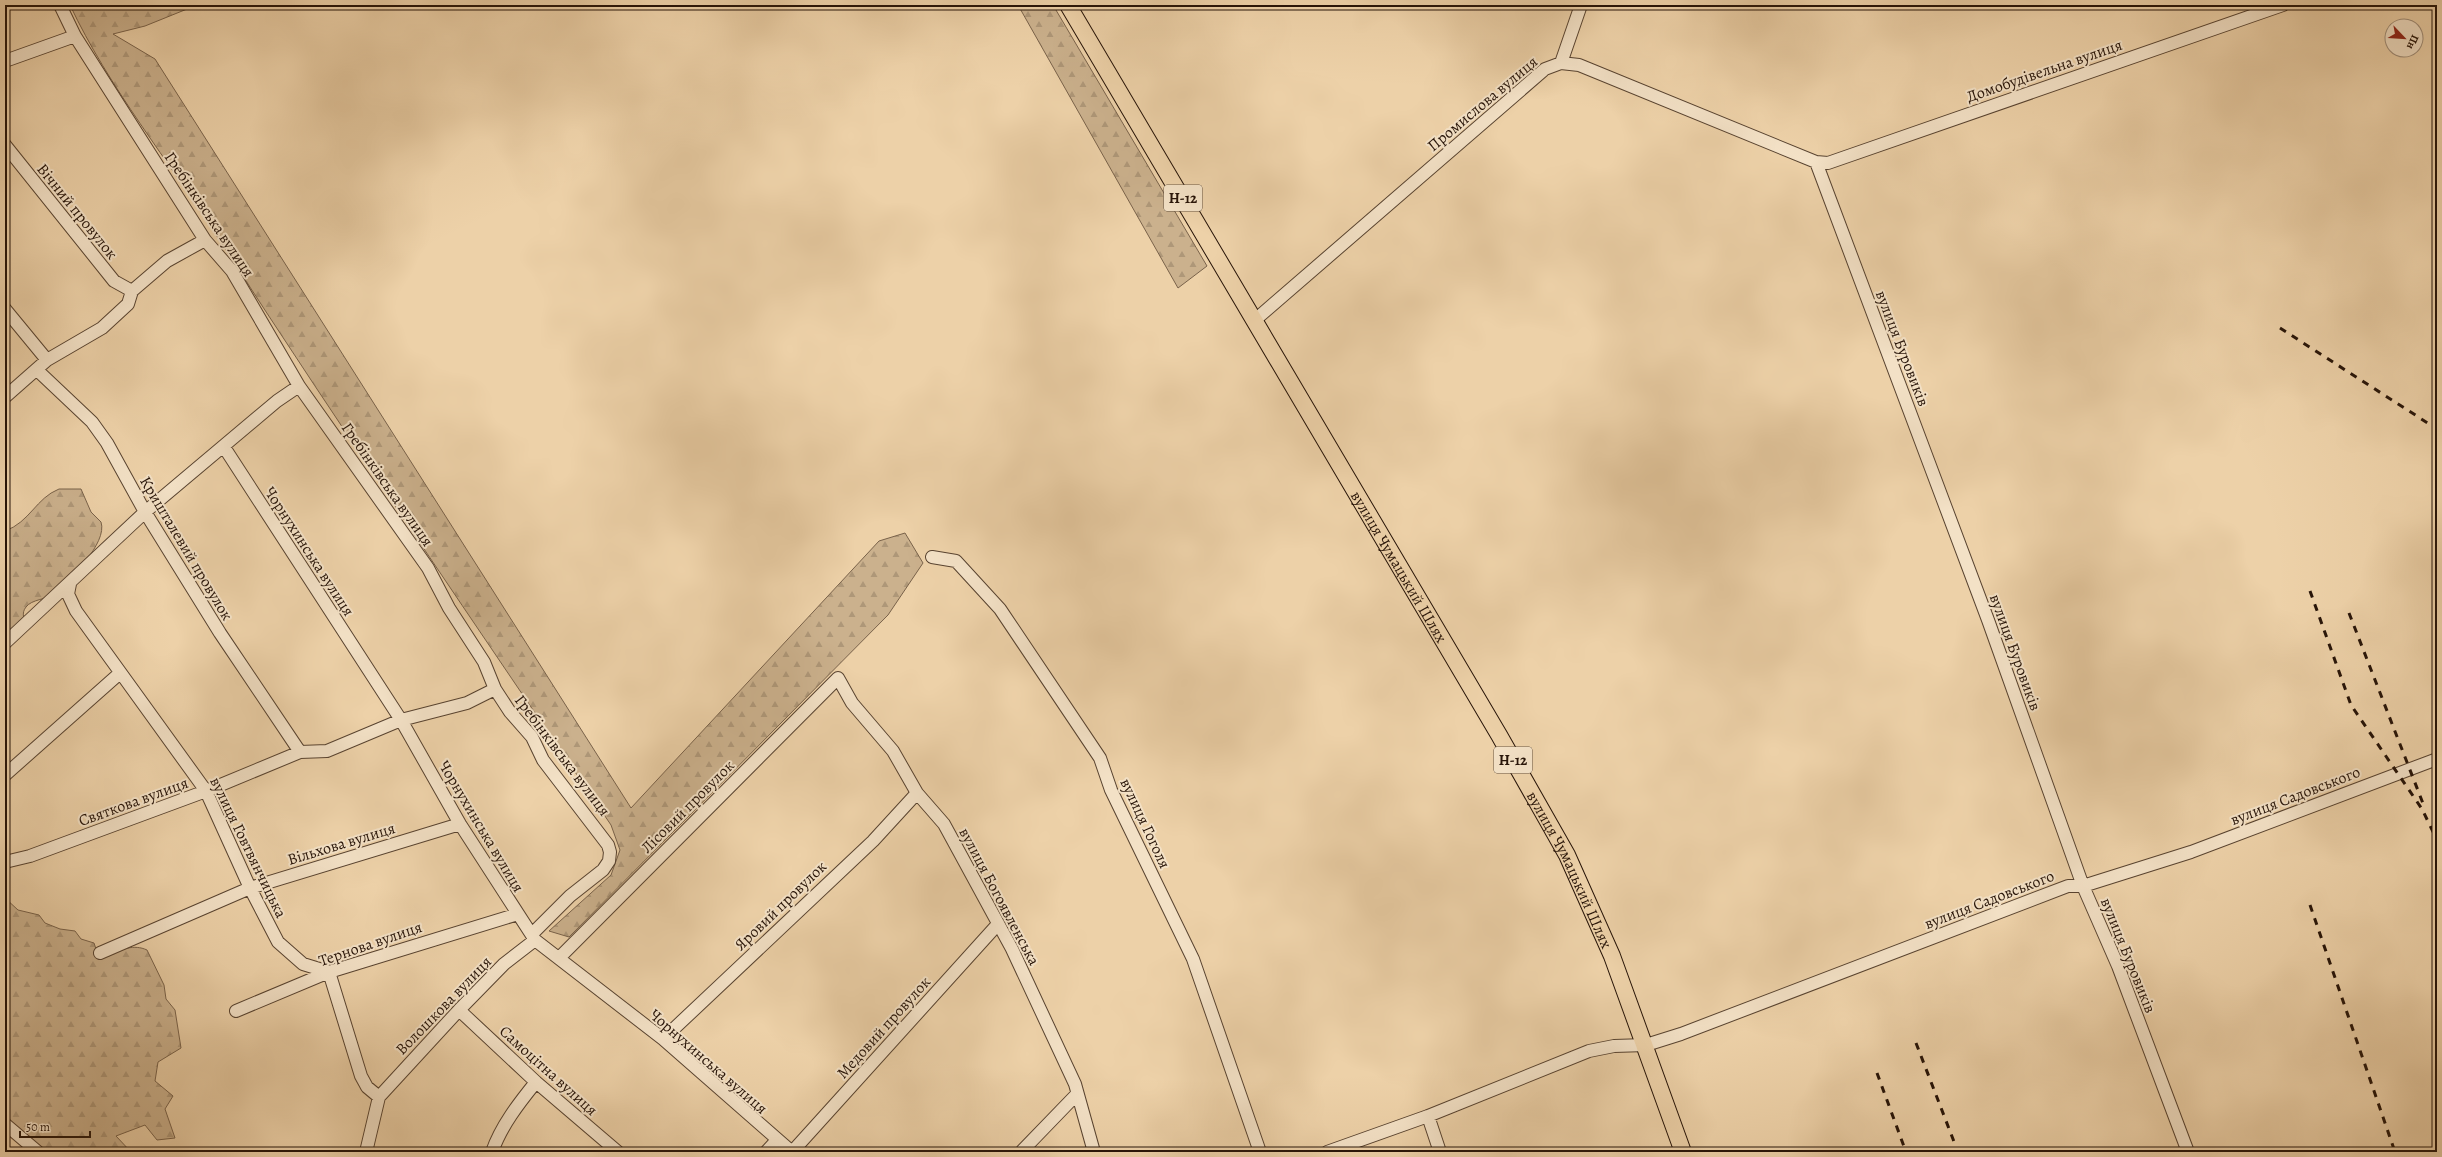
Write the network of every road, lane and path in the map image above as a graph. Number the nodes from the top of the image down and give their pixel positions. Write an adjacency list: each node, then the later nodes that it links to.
1 (60, 5): 5 (street, Гребінківська вулиця)
2 (1068, 5): 13 (main road, вулиця Чумацький Шлях / Н-12)
3 (1581, 5): 7 (street)
4 (2283, 5): 9 (street, Домобудівельна вулиця)
5 (75, 36): 6 (street); 10 (street, Гребінківська вулиця)
6 (5, 62)
7 (1561, 63): 9 (street, Промислова вулиця); 13 (street, Промислова вулиця)
8 (5, 145): 11 (street, Вічний провулок)
9 (1816, 162): 34 (street, вулиця Буровиків)
10 (206, 240): 11 (street); 16 (street, Гребінківська вулиця)
11 (132, 291): 14 (street)
12 (5, 309): 14 (street)
13 (1254, 320): 45 (main road, вулиця Чумацький Шлях / Н-12)
14 (47, 360): 15 (street)
15 (37, 370): 17 (street); 19 (street, Кришталевий провулок)
16 (299, 386): 18 (street); 25 (street, Гребінківська вулиця)
17 (5, 397)
18 (224, 446): 19 (street); 26 (street, Чорнухинська вулиця)
19 (145, 512): 21 (street); 27 (street, Кришталевий провулок)
20 (932, 557): 60 (street, вулиця Гоголя)
21 (70, 584): 22 (street); 23 (street, вулиця Говтвянчицька)
22 (5, 643)
23 (120, 673): 29 (street); 30 (street, вулиця Говтвянчицька)
24 (838, 678): 31 (street, вулиця Богоявленська); 40 (street, Лісовий провулок)
25 (495, 689): 26 (street, Святкова вулиця); 38 (street, Гребінківська вулиця)
26 (401, 720): 27 (street, Святкова вулиця); 32 (street, Чорнухинська вулиця)
27 (300, 752): 30 (street, Святкова вулиця)
28 (2437, 759): 34 (street, вулиця Садовського)
29 (5, 775)
30 (206, 791): 33 (street, Святкова вулиця); 35 (street, вулиця Говтвянчицька)
31 (917, 793): 37 (street, вулиця Богоявленська); 44 (street, Яровий провулок)
32 (460, 824): 35 (street, Вільхова вулиця); 36 (street, Чорнухинська вулиця)
33 (5, 862)
34 (2083, 886): 45 (street, вулиця Садовського); 64 (street, вулиця Буровиків)
35 (250, 888): 39 (street, Вільхова вулиця); 41 (street, вулиця Говтвянчицька)
36 (518, 914): 38 (street, Чорнухинська вулиця); 41 (street, Тернова вулиця)
37 (998, 924): 47 (street, вулиця Богоявленська); 57 (street, Медовий провулок)
38 (533, 937): 40 (street, Чорнухинська вулиця); 42 (street, Волошкова вулиця)
39 (100, 953)
40 (559, 958): 44 (street, Чорнухинська вулиця)
41 (329, 972): 43 (street, Тернова вулиця); 48 (street)
42 (459, 1010): 46 (street, Самоцітна вулиця); 48 (street, Волошкова вулиця)
43 (236, 1011)
44 (663, 1039): 51 (street, Чорнухинська вулиця)
45 (1646, 1045): 49 (street, вулиця Садовського); 63 (main road, вулиця Чумацький Шлях / Н-12)
46 (536, 1082): 54 (street); 55 (street, Самоцітна вулиця)
47 (1077, 1094): 58 (street); 59 (street, вулиця Богоявленська)
48 (379, 1097): 53 (street)
49 (1428, 1116): 61 (street, вулиця Садовського); 62 (street)
50 (5, 1124): 52 (street)
51 (777, 1140): 56 (street); 57 (street, Чорнухинська вулиця)
52 (38, 1152)
53 (366, 1152)
54 (492, 1152)
55 (617, 1152)
56 (766, 1152)
57 (792, 1152)
58 (1021, 1152)
59 (1094, 1152)
60 (1260, 1152)
61 (1327, 1152)
62 (1440, 1152)
63 (1683, 1152)
64 (2188, 1152)

